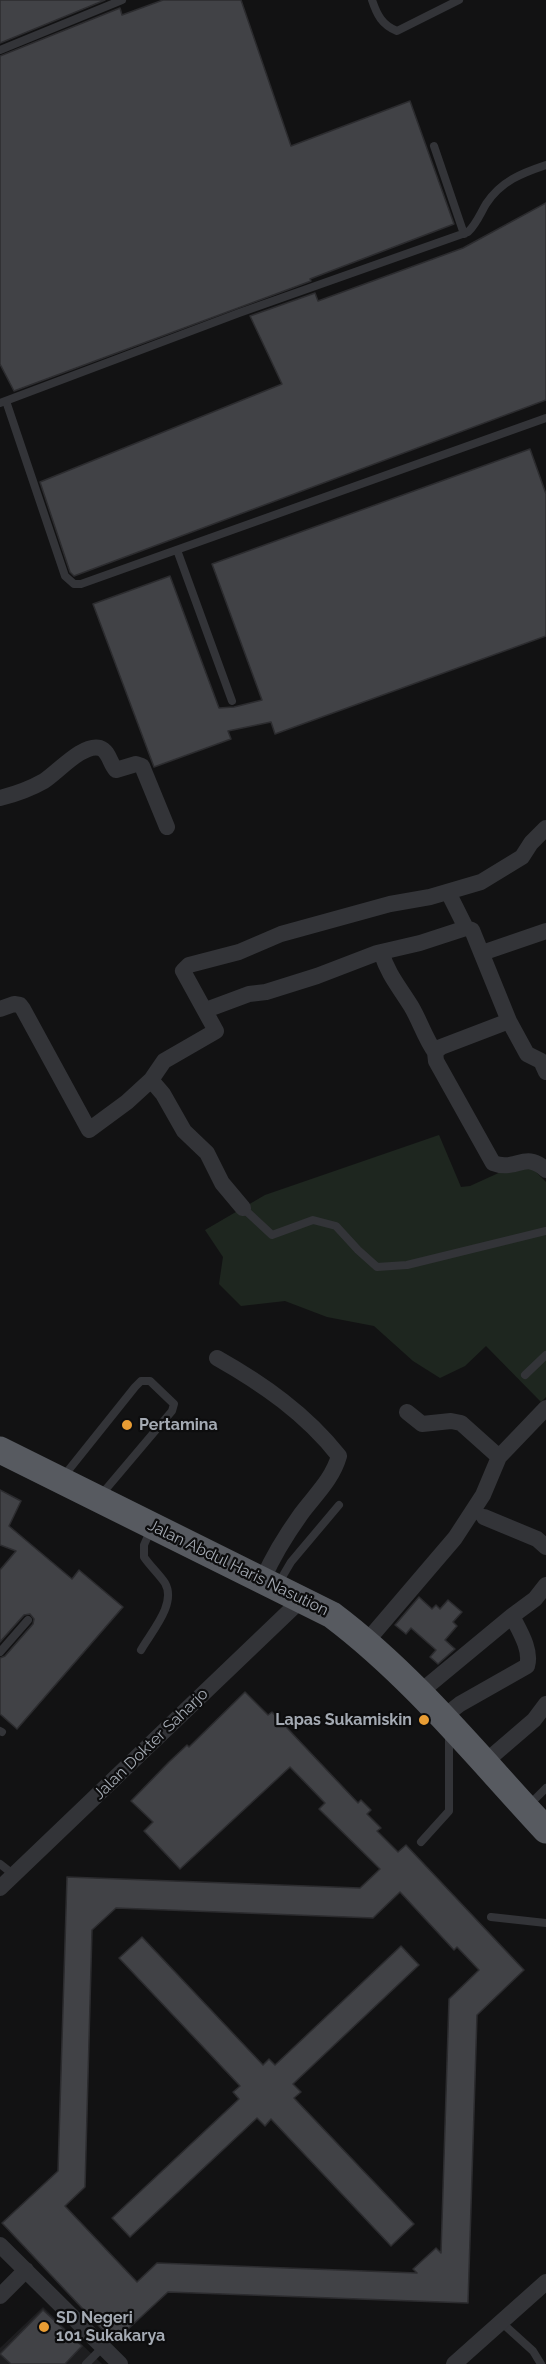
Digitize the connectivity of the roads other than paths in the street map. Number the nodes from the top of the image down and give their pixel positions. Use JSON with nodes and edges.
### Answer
{"nodes":[{"id":1,"x":122,"y":0,"type":"edge"},
{"id":2,"x":372,"y":0,"type":"edge"},
{"id":3,"x":459,"y":0,"type":"edge"},
{"id":4,"x":0,"y":50,"type":"edge"},
{"id":5,"x":434,"y":146,"type":"dead end"},
{"id":6,"x":546,"y":165,"type":"edge"},
{"id":7,"x":464,"y":234,"type":"junction"},
{"id":8,"x":3,"y":402,"type":"edge"},
{"id":9,"x":546,"y":418,"type":"edge"},
{"id":10,"x":177,"y":550,"type":"junction"},
{"id":11,"x":232,"y":700,"type":"dead end"},
{"id":12,"x":0,"y":798,"type":"edge"},
{"id":13,"x":167,"y":826,"type":"dead end"},
{"id":14,"x":546,"y":828,"type":"edge"},
{"id":15,"x":448,"y":892,"type":"junction"},
{"id":16,"x":466,"y":928,"type":"junction"},
{"id":17,"x":546,"y":931,"type":"edge"},
{"id":18,"x":381,"y":952,"type":"junction"},
{"id":19,"x":482,"y":953,"type":"junction"},
{"id":20,"x":0,"y":1009,"type":"edge"},
{"id":21,"x":206,"y":1010,"type":"junction"},
{"id":22,"x":509,"y":1021,"type":"junction"},
{"id":23,"x":435,"y":1052,"type":"junction"},
{"id":24,"x":546,"y":1072,"type":"edge"},
{"id":25,"x":151,"y":1080,"type":"junction"},
{"id":26,"x":546,"y":1170,"type":"edge"},
{"id":27,"x":243,"y":1208,"type":"joint"},
{"id":28,"x":546,"y":1231,"type":"edge"},
{"id":29,"x":546,"y":1354,"type":"edge"},
{"id":30,"x":217,"y":1358,"type":"dead end"},
{"id":31,"x":525,"y":1375,"type":"dead end"},
{"id":32,"x":546,"y":1408,"type":"edge"},
{"id":33,"x":407,"y":1412,"type":"dead end"},
{"id":34,"x":0,"y":1450,"type":"edge"},
{"id":35,"x":499,"y":1457,"type":"junction"},
{"id":36,"x":61,"y":1479,"type":"junction"},
{"id":37,"x":98,"y":1498,"type":"junction"},
{"id":38,"x":339,"y":1505,"type":"dead end"},
{"id":39,"x":484,"y":1517,"type":"dead end"},
{"id":40,"x":152,"y":1526,"type":"junction"},
{"id":41,"x":546,"y":1547,"type":"edge"},
{"id":42,"x":270,"y":1583,"type":"junction"},
{"id":43,"x":546,"y":1585,"type":"edge"},
{"id":44,"x":302,"y":1599,"type":"junction"},
{"id":45,"x":512,"y":1616,"type":"junction"},
{"id":46,"x":28,"y":1620,"type":"dead end"},
{"id":47,"x":367,"y":1641,"type":"junction"},
{"id":48,"x":141,"y":1650,"type":"dead end"},
{"id":49,"x":0,"y":1652,"type":"edge"},
{"id":50,"x":420,"y":1693,"type":"junction"},
{"id":51,"x":546,"y":1704,"type":"edge"},
{"id":52,"x":446,"y":1721,"type":"junction"},
{"id":53,"x":484,"y":1763,"type":"junction"},
{"id":54,"x":546,"y":1788,"type":"edge"},
{"id":55,"x":526,"y":1809,"type":"junction"},
{"id":56,"x":546,"y":1830,"type":"edge"},
{"id":57,"x":421,"y":1842,"type":"dead end"},
{"id":58,"x":0,"y":1864,"type":"edge"},
{"id":59,"x":14,"y":1875,"type":"junction"},
{"id":60,"x":0,"y":1888,"type":"edge"},
{"id":61,"x":491,"y":1917,"type":"dead end"},
{"id":62,"x":546,"y":1923,"type":"edge"},
{"id":63,"x":0,"y":2245,"type":"edge"},
{"id":64,"x":26,"y":2270,"type":"junction"},
{"id":65,"x":546,"y":2283,"type":"edge"},
{"id":66,"x":0,"y":2296,"type":"edge"},
{"id":67,"x":501,"y":2322,"type":"junction"},
{"id":68,"x":103,"y":2347,"type":"junction"},
{"id":69,"x":87,"y":2364,"type":"edge"},
{"id":70,"x":120,"y":2364,"type":"edge"},
{"id":71,"x":454,"y":2364,"type":"edge"},
{"id":72,"x":541,"y":2364,"type":"edge"}],
"edges":[{"from":1,"to":4,"type":"lane"},
{"from":2,"to":3,"type":"lane"},
{"from":5,"to":7,"type":"lane"},
{"from":6,"to":7,"type":"lane"},
{"from":7,"to":8,"type":"lane"},
{"from":8,"to":10,"type":"lane"},
{"from":9,"to":10,"type":"lane"},
{"from":10,"to":11,"type":"lane"},
{"from":12,"to":13,"type":"street"},
{"from":14,"to":15,"type":"street"},
{"from":15,"to":16,"type":"street"},
{"from":15,"to":21,"type":"street"},
{"from":16,"to":18,"type":"street"},
{"from":16,"to":19,"type":"street"},
{"from":17,"to":19,"type":"street"},
{"from":18,"to":21,"type":"street"},
{"from":18,"to":23,"type":"street"},
{"from":19,"to":22,"type":"street"},
{"from":20,"to":25,"type":"street"},
{"from":21,"to":25,"type":"street"},
{"from":22,"to":23,"type":"street"},
{"from":22,"to":24,"type":"street"},
{"from":23,"to":26,"type":"street"},
{"from":25,"to":27,"type":"street"},
{"from":27,"to":28,"type":"lane"},
{"from":29,"to":31,"type":"lane"},
{"from":30,"to":42,"type":"street"},
{"from":32,"to":35,"type":"street"},
{"from":33,"to":35,"type":"street"},
{"from":34,"to":36,"type":"highway","name":"Jalan Abdul Haris Nasution"},
{"from":35,"to":47,"type":"street"},
{"from":36,"to":37,"type":"highway","name":"Jalan Abdul Haris Nasution"},
{"from":36,"to":37,"type":"lane"},
{"from":37,"to":40,"type":"highway","name":"Jalan Abdul Haris Nasution"},
{"from":38,"to":42,"type":"lane"},
{"from":39,"to":41,"type":"street"},
{"from":40,"to":42,"type":"highway","name":"Jalan Abdul Haris Nasution"},
{"from":40,"to":48,"type":"lane"},
{"from":42,"to":44,"type":"highway","name":"Jalan Abdul Haris Nasution"},
{"from":43,"to":45,"type":"street"},
{"from":44,"to":47,"type":"highway","name":"Jalan Abdul Haris Nasution"},
{"from":44,"to":59,"type":"street","name":"Jalan Dokter Saharjo"},
{"from":45,"to":50,"type":"street"},
{"from":45,"to":52,"type":"street"},
{"from":46,"to":49,"type":"lane"},
{"from":47,"to":50,"type":"highway","name":"Jalan Abdul Haris Nasution"},
{"from":50,"to":52,"type":"highway","name":"Jalan Abdul Haris Nasution"},
{"from":51,"to":53,"type":"street"},
{"from":52,"to":53,"type":"highway","name":"Jalan Abdul Haris Nasution"},
{"from":52,"to":57,"type":"lane"},
{"from":53,"to":55,"type":"highway","name":"Jalan Abdul Haris Nasution"},
{"from":54,"to":55,"type":"lane"},
{"from":55,"to":56,"type":"highway","name":"Jalan Abdul Haris Nasution"},
{"from":58,"to":59,"type":"lane"},
{"from":59,"to":60,"type":"street","name":"Jalan Dokter Saharjo"},
{"from":61,"to":62,"type":"lane"},
{"from":63,"to":64,"type":"street"},
{"from":64,"to":66,"type":"street"},
{"from":64,"to":68,"type":"street"},
{"from":65,"to":67,"type":"street"},
{"from":67,"to":71,"type":"street"},
{"from":67,"to":72,"type":"lane"},
{"from":68,"to":69,"type":"lane"},
{"from":68,"to":70,"type":"street"}]}
